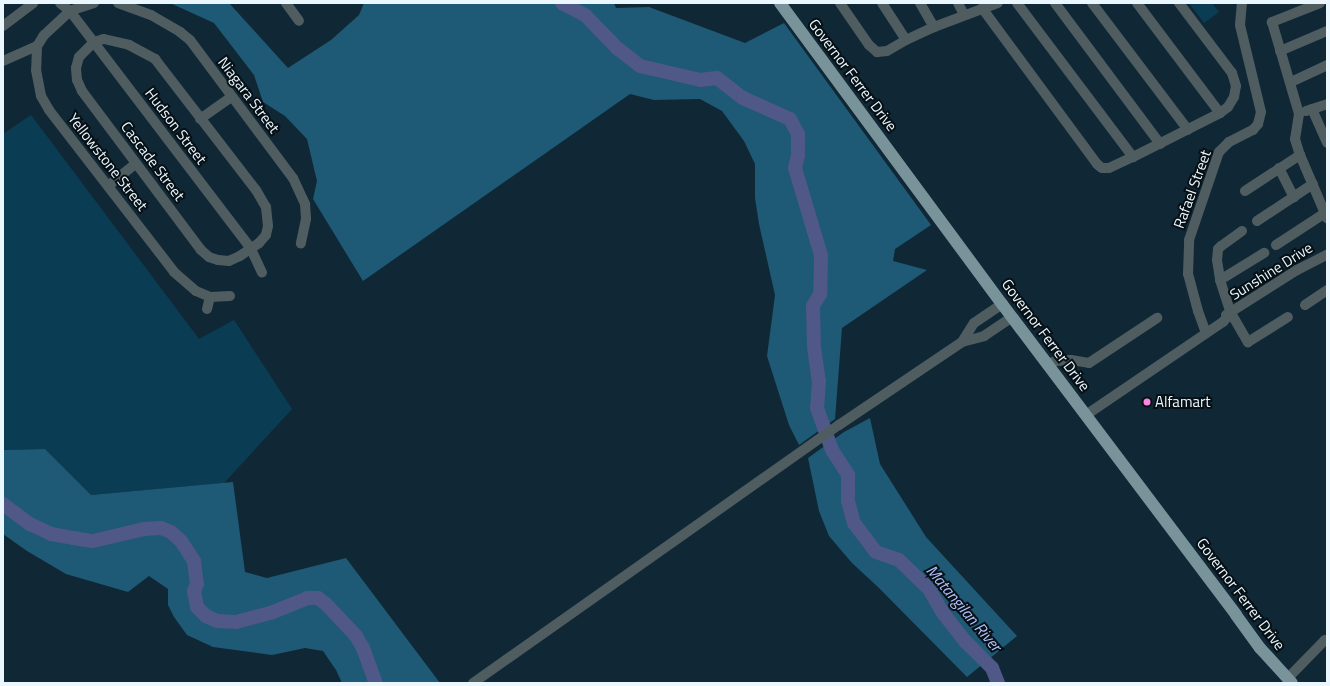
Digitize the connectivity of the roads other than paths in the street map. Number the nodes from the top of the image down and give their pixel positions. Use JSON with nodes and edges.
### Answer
{"nodes":[{"id":1,"x":33,"y":3,"type":"edge"},
{"id":2,"x":60,"y":3,"type":"edge"},
{"id":3,"x":94,"y":3,"type":"edge"},
{"id":4,"x":118,"y":3,"type":"edge"},
{"id":5,"x":286,"y":3,"type":"edge"},
{"id":6,"x":780,"y":3,"type":"edge"},
{"id":7,"x":840,"y":3,"type":"edge"},
{"id":8,"x":882,"y":3,"type":"edge"},
{"id":9,"x":920,"y":3,"type":"edge"},
{"id":10,"x":958,"y":3,"type":"edge"},
{"id":11,"x":995,"y":3,"type":"edge"},
{"id":12,"x":1016,"y":3,"type":"edge"},
{"id":13,"x":1055,"y":3,"type":"edge"},
{"id":14,"x":1092,"y":3,"type":"edge"},
{"id":15,"x":1137,"y":3,"type":"edge"},
{"id":16,"x":1179,"y":3,"type":"edge"},
{"id":17,"x":1242,"y":3,"type":"edge"},
{"id":18,"x":1320,"y":3,"type":"edge"},
{"id":19,"x":982,"y":8,"type":"junction"},
{"id":20,"x":70,"y":11,"type":"junction"},
{"id":21,"x":964,"y":15,"type":"junction"},
{"id":22,"x":299,"y":20,"type":"dead end"},
{"id":23,"x":3,"y":26,"type":"edge"},
{"id":24,"x":934,"y":27,"type":"junction"},
{"id":25,"x":1327,"y":31,"type":"edge"},
{"id":26,"x":906,"y":40,"type":"junction"},
{"id":27,"x":94,"y":42,"type":"junction"},
{"id":28,"x":37,"y":46,"type":"junction"},
{"id":29,"x":1280,"y":51,"type":"junction"},
{"id":30,"x":3,"y":61,"type":"edge"},
{"id":31,"x":1327,"y":65,"type":"edge"},
{"id":32,"x":1291,"y":82,"type":"junction"},
{"id":33,"x":231,"y":97,"type":"junction"},
{"id":34,"x":1327,"y":104,"type":"edge"},
{"id":35,"x":1312,"y":109,"type":"junction"},
{"id":36,"x":1220,"y":113,"type":"junction"},
{"id":37,"x":1299,"y":114,"type":"junction"},
{"id":38,"x":200,"y":119,"type":"junction"},
{"id":39,"x":1188,"y":130,"type":"junction"},
{"id":40,"x":1327,"y":143,"type":"edge"},
{"id":41,"x":1160,"y":144,"type":"junction"},
{"id":42,"x":1300,"y":155,"type":"junction"},
{"id":43,"x":1133,"y":157,"type":"junction"},
{"id":44,"x":136,"y":163,"type":"junction"},
{"id":45,"x":1279,"y":168,"type":"junction"},
{"id":46,"x":1313,"y":184,"type":"junction"},
{"id":47,"x":108,"y":186,"type":"junction"},
{"id":48,"x":1245,"y":191,"type":"dead end"},
{"id":49,"x":1294,"y":196,"type":"junction"},
{"id":50,"x":1326,"y":215,"type":"edge"},
{"id":51,"x":1257,"y":220,"type":"dead end"},
{"id":52,"x":1242,"y":231,"type":"dead end"},
{"id":53,"x":301,"y":243,"type":"dead end"},
{"id":54,"x":1276,"y":245,"type":"dead end"},
{"id":55,"x":251,"y":249,"type":"junction"},
{"id":56,"x":1264,"y":253,"type":"dead end"},
{"id":57,"x":1327,"y":254,"type":"edge"},
{"id":58,"x":262,"y":273,"type":"dead end"},
{"id":59,"x":1220,"y":280,"type":"junction"},
{"id":60,"x":1327,"y":290,"type":"edge"},
{"id":61,"x":230,"y":296,"type":"dead end"},
{"id":62,"x":210,"y":297,"type":"junction"},
{"id":63,"x":1002,"y":304,"type":"junction"},
{"id":64,"x":1305,"y":305,"type":"dead end"},
{"id":65,"x":207,"y":309,"type":"dead end"},
{"id":66,"x":1231,"y":313,"type":"junction"},
{"id":67,"x":1012,"y":317,"type":"junction"},
{"id":68,"x":1288,"y":317,"type":"dead end"},
{"id":69,"x":1157,"y":318,"type":"dead end"},
{"id":70,"x":1206,"y":333,"type":"junction"},
{"id":71,"x":962,"y":342,"type":"junction"},
{"id":72,"x":1048,"y":364,"type":"junction"},
{"id":73,"x":1086,"y":414,"type":"junction"},
{"id":74,"x":1327,"y":641,"type":"edge"},
{"id":75,"x":1289,"y":681,"type":"edge"},
{"id":76,"x":473,"y":683,"type":"edge"}],
"edges":[{"from":1,"to":23,"type":"street"},
{"from":2,"to":20,"type":"street","name":"Hudson Street"},
{"from":3,"to":20,"type":"street"},
{"from":4,"to":33,"type":"street","name":"Niagara Street"},
{"from":5,"to":22,"type":"street"},
{"from":6,"to":63,"type":"main road","name":"Governor Ferrer Drive"},
{"from":7,"to":26,"type":"street"},
{"from":8,"to":26,"type":"street"},
{"from":9,"to":24,"type":"street"},
{"from":10,"to":21,"type":"street"},
{"from":11,"to":19,"type":"street"},
{"from":12,"to":43,"type":"street"},
{"from":13,"to":41,"type":"street"},
{"from":14,"to":39,"type":"street"},
{"from":15,"to":36,"type":"street"},
{"from":16,"to":36,"type":"street"},
{"from":17,"to":70,"type":"street","name":"Rafael Street"},
{"from":18,"to":29,"type":"street"},
{"from":19,"to":21,"type":"street"},
{"from":19,"to":43,"type":"street"},
{"from":20,"to":27,"type":"street","name":"Hudson Street"},
{"from":20,"to":28,"type":"street"},
{"from":21,"to":24,"type":"street"},
{"from":24,"to":26,"type":"street"},
{"from":25,"to":29,"type":"street"},
{"from":27,"to":38,"type":"street","name":"Cascade Street"},
{"from":27,"to":44,"type":"street","name":"Cascade Street"},
{"from":27,"to":55,"type":"street","name":"Hudson Street"},
{"from":28,"to":30,"type":"street"},
{"from":28,"to":47,"type":"street","name":"Yellowstone Street"},
{"from":29,"to":32,"type":"street"},
{"from":31,"to":32,"type":"street"},
{"from":32,"to":37,"type":"street"},
{"from":33,"to":38,"type":"street"},
{"from":33,"to":53,"type":"street","name":"Niagara Street"},
{"from":34,"to":35,"type":"street"},
{"from":35,"to":37,"type":"street"},
{"from":35,"to":40,"type":"street"},
{"from":36,"to":39,"type":"street"},
{"from":37,"to":42,"type":"street"},
{"from":38,"to":55,"type":"street","name":"Cascade Street"},
{"from":39,"to":41,"type":"street"},
{"from":41,"to":43,"type":"street"},
{"from":42,"to":45,"type":"street"},
{"from":42,"to":46,"type":"street"},
{"from":44,"to":47,"type":"street"},
{"from":44,"to":55,"type":"street","name":"Cascade Street"},
{"from":45,"to":48,"type":"street"},
{"from":45,"to":49,"type":"street"},
{"from":46,"to":49,"type":"street"},
{"from":46,"to":50,"type":"street"},
{"from":47,"to":62,"type":"street","name":"Yellowstone Street"},
{"from":49,"to":51,"type":"street"},
{"from":50,"to":54,"type":"street"},
{"from":52,"to":59,"type":"street"},
{"from":55,"to":58,"type":"street","name":"Hudson Street"},
{"from":56,"to":59,"type":"street"},
{"from":57,"to":66,"type":"street","name":"Sunshine Drive"},
{"from":59,"to":66,"type":"street"},
{"from":60,"to":64,"type":"street"},
{"from":61,"to":62,"type":"street"},
{"from":62,"to":65,"type":"street"},
{"from":63,"to":67,"type":"main road","name":"Governor Ferrer Drive"},
{"from":63,"to":71,"type":"street"},
{"from":66,"to":68,"type":"street"},
{"from":66,"to":70,"type":"street","name":"Sunshine Drive"},
{"from":67,"to":71,"type":"street"},
{"from":67,"to":72,"type":"main road","name":"Governor Ferrer Drive"},
{"from":69,"to":72,"type":"street"},
{"from":70,"to":73,"type":"street","name":"Sunshine Drive"},
{"from":71,"to":76,"type":"street"},
{"from":72,"to":73,"type":"main road","name":"Governor Ferrer Drive"},
{"from":73,"to":75,"type":"main road","name":"Governor Ferrer Drive"},
{"from":74,"to":75,"type":"street"}]}
